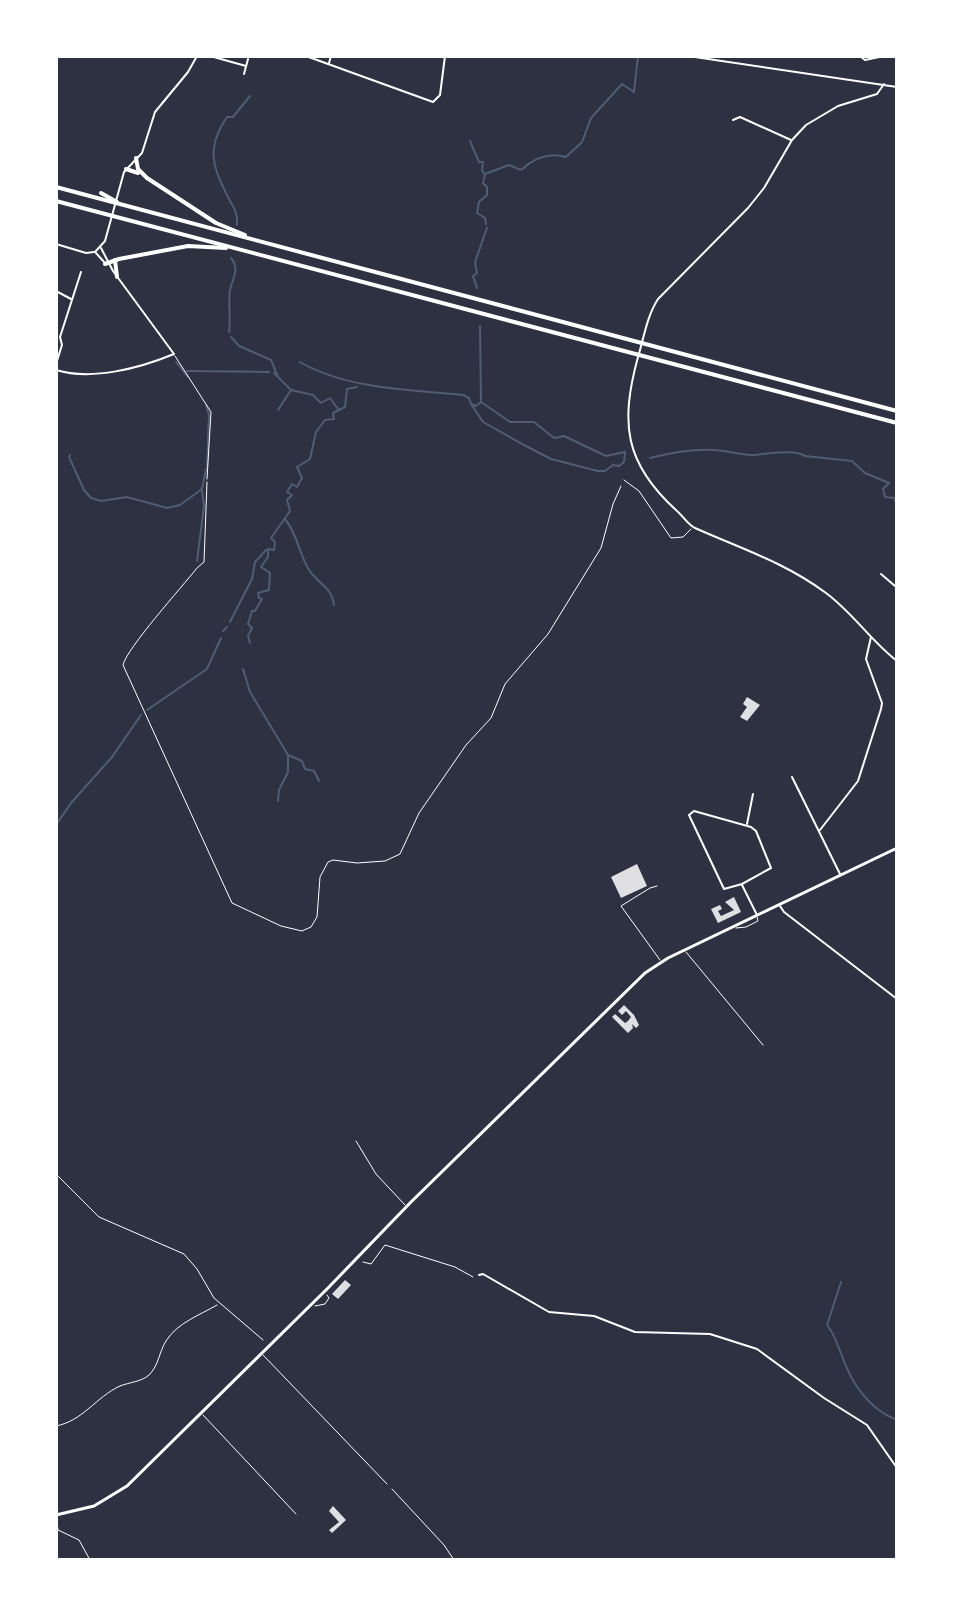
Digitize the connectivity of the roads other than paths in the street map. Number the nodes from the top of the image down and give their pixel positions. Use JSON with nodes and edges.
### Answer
{"nodes":[{"id":1,"x":197,"y":56,"type":"edge"},
{"id":2,"x":210,"y":56,"type":"edge"},
{"id":3,"x":306,"y":56,"type":"edge"},
{"id":4,"x":331,"y":56,"type":"edge"},
{"id":5,"x":445,"y":56,"type":"edge"},
{"id":6,"x":688,"y":56,"type":"edge"},
{"id":7,"x":860,"y":56,"type":"edge"},
{"id":8,"x":884,"y":56,"type":"edge"},
{"id":9,"x":248,"y":59,"type":"dead end"},
{"id":10,"x":328,"y":64,"type":"junction"},
{"id":11,"x":246,"y":66,"type":"junction"},
{"id":12,"x":244,"y":74,"type":"dead end"},
{"id":13,"x":884,"y":84,"type":"junction"},
{"id":14,"x":897,"y":87,"type":"edge"},
{"id":15,"x":733,"y":120,"type":"dead end"},
{"id":16,"x":792,"y":140,"type":"junction"},
{"id":17,"x":136,"y":158,"type":"junction"},
{"id":18,"x":126,"y":169,"type":"junction"},
{"id":19,"x":147,"y":178,"type":"junction"},
{"id":20,"x":56,"y":187,"type":"edge"},
{"id":21,"x":101,"y":193,"type":"dead end"},
{"id":22,"x":56,"y":201,"type":"edge"},
{"id":23,"x":123,"y":205,"type":"junction"},
{"id":24,"x":250,"y":239,"type":"junction"},
{"id":25,"x":56,"y":244,"type":"edge"},
{"id":26,"x":233,"y":247,"type":"junction"},
{"id":27,"x":101,"y":248,"type":"junction"},
{"id":28,"x":95,"y":252,"type":"junction"},
{"id":29,"x":116,"y":260,"type":"junction"},
{"id":30,"x":108,"y":265,"type":"junction"},
{"id":31,"x":81,"y":272,"type":"dead end"},
{"id":32,"x":117,"y":277,"type":"junction"},
{"id":33,"x":56,"y":291,"type":"edge"},
{"id":34,"x":72,"y":299,"type":"junction"},
{"id":35,"x":174,"y":354,"type":"junction"},
{"id":36,"x":56,"y":364,"type":"edge"},
{"id":37,"x":56,"y":370,"type":"edge"},
{"id":38,"x":897,"y":411,"type":"edge"},
{"id":39,"x":897,"y":423,"type":"edge"},
{"id":40,"x":207,"y":479,"type":"road end"},
{"id":41,"x":624,"y":480,"type":"road end"},
{"id":42,"x":693,"y":527,"type":"junction"},
{"id":43,"x":881,"y":574,"type":"dead end"},
{"id":44,"x":896,"y":586,"type":"edge"},
{"id":45,"x":871,"y":637,"type":"junction"},
{"id":46,"x":897,"y":661,"type":"edge"},
{"id":47,"x":792,"y":777,"type":"dead end"},
{"id":48,"x":753,"y":794,"type":"dead end"},
{"id":49,"x":747,"y":825,"type":"junction"},
{"id":50,"x":820,"y":830,"type":"junction"},
{"id":51,"x":897,"y":848,"type":"edge"},
{"id":52,"x":840,"y":875,"type":"junction"},
{"id":53,"x":742,"y":884,"type":"junction"},
{"id":54,"x":657,"y":886,"type":"dead end"},
{"id":55,"x":780,"y":905,"type":"junction"},
{"id":56,"x":757,"y":916,"type":"junction"},
{"id":57,"x":686,"y":951,"type":"junction"},
{"id":58,"x":661,"y":962,"type":"junction"},
{"id":59,"x":897,"y":999,"type":"edge"},
{"id":60,"x":763,"y":1045,"type":"dead end"},
{"id":61,"x":356,"y":1141,"type":"dead end"},
{"id":62,"x":406,"y":1206,"type":"junction"},
{"id":63,"x":479,"y":1275,"type":"road end"},
{"id":64,"x":323,"y":1290,"type":"junction"},
{"id":65,"x":315,"y":1306,"type":"dead end"},
{"id":66,"x":263,"y":1340,"type":"road end"},
{"id":67,"x":269,"y":1346,"type":"junction"},
{"id":68,"x":261,"y":1353,"type":"junction"},
{"id":69,"x":201,"y":1413,"type":"junction"},
{"id":70,"x":897,"y":1468,"type":"edge"},
{"id":71,"x":387,"y":1484,"type":"road end"},
{"id":72,"x":296,"y":1514,"type":"dead end"},
{"id":73,"x":56,"y":1515,"type":"edge"}],
"edges":[{"from":1,"to":17,"type":"street"},
{"from":2,"to":11,"type":"street"},
{"from":3,"to":10,"type":"street"},
{"from":4,"to":10,"type":"street"},
{"from":5,"to":10,"type":"street"},
{"from":6,"to":13,"type":"street"},
{"from":7,"to":8,"type":"street"},
{"from":9,"to":11,"type":"street"},
{"from":11,"to":12,"type":"street"},
{"from":13,"to":14,"type":"street"},
{"from":13,"to":16,"type":"street"},
{"from":15,"to":16,"type":"street"},
{"from":16,"to":42,"type":"street"},
{"from":17,"to":18,"type":"street"},
{"from":17,"to":19,"type":"highway"},
{"from":18,"to":19,"type":"highway"},
{"from":18,"to":27,"type":"street"},
{"from":19,"to":24,"type":"highway"},
{"from":20,"to":23,"type":"highway"},
{"from":21,"to":23,"type":"highway"},
{"from":22,"to":26,"type":"highway"},
{"from":23,"to":24,"type":"highway"},
{"from":24,"to":38,"type":"highway"},
{"from":25,"to":28,"type":"street"},
{"from":26,"to":29,"type":"highway"},
{"from":26,"to":39,"type":"highway"},
{"from":27,"to":28,"type":"street"},
{"from":27,"to":30,"type":"street"},
{"from":28,"to":30,"type":"street"},
{"from":29,"to":30,"type":"highway"},
{"from":29,"to":32,"type":"highway"},
{"from":30,"to":32,"type":"street"},
{"from":31,"to":34,"type":"street"},
{"from":32,"to":35,"type":"street"},
{"from":33,"to":34,"type":"street"},
{"from":34,"to":36,"type":"street"},
{"from":35,"to":37,"type":"street"},
{"from":35,"to":40,"type":"lane"},
{"from":41,"to":42,"type":"lane"},
{"from":42,"to":45,"type":"street"},
{"from":43,"to":44,"type":"street"},
{"from":45,"to":46,"type":"street"},
{"from":45,"to":50,"type":"street"},
{"from":47,"to":50,"type":"street"},
{"from":48,"to":49,"type":"street"},
{"from":49,"to":53,"type":"street"},
{"from":49,"to":53,"type":"street"},
{"from":50,"to":52,"type":"street"},
{"from":51,"to":52,"type":"main road"},
{"from":52,"to":55,"type":"main road"},
{"from":53,"to":56,"type":"street"},
{"from":54,"to":58,"type":"lane"},
{"from":55,"to":56,"type":"main road"},
{"from":55,"to":59,"type":"street"},
{"from":56,"to":57,"type":"main road"},
{"from":57,"to":58,"type":"main road"},
{"from":57,"to":60,"type":"lane"},
{"from":58,"to":62,"type":"main road"},
{"from":61,"to":62,"type":"lane"},
{"from":62,"to":64,"type":"main road"},
{"from":63,"to":70,"type":"street"},
{"from":64,"to":65,"type":"lane"},
{"from":64,"to":67,"type":"main road"},
{"from":66,"to":67,"type":"lane"},
{"from":67,"to":68,"type":"main road"},
{"from":68,"to":69,"type":"main road"},
{"from":68,"to":71,"type":"lane"},
{"from":69,"to":72,"type":"lane"},
{"from":69,"to":73,"type":"main road"}]}
